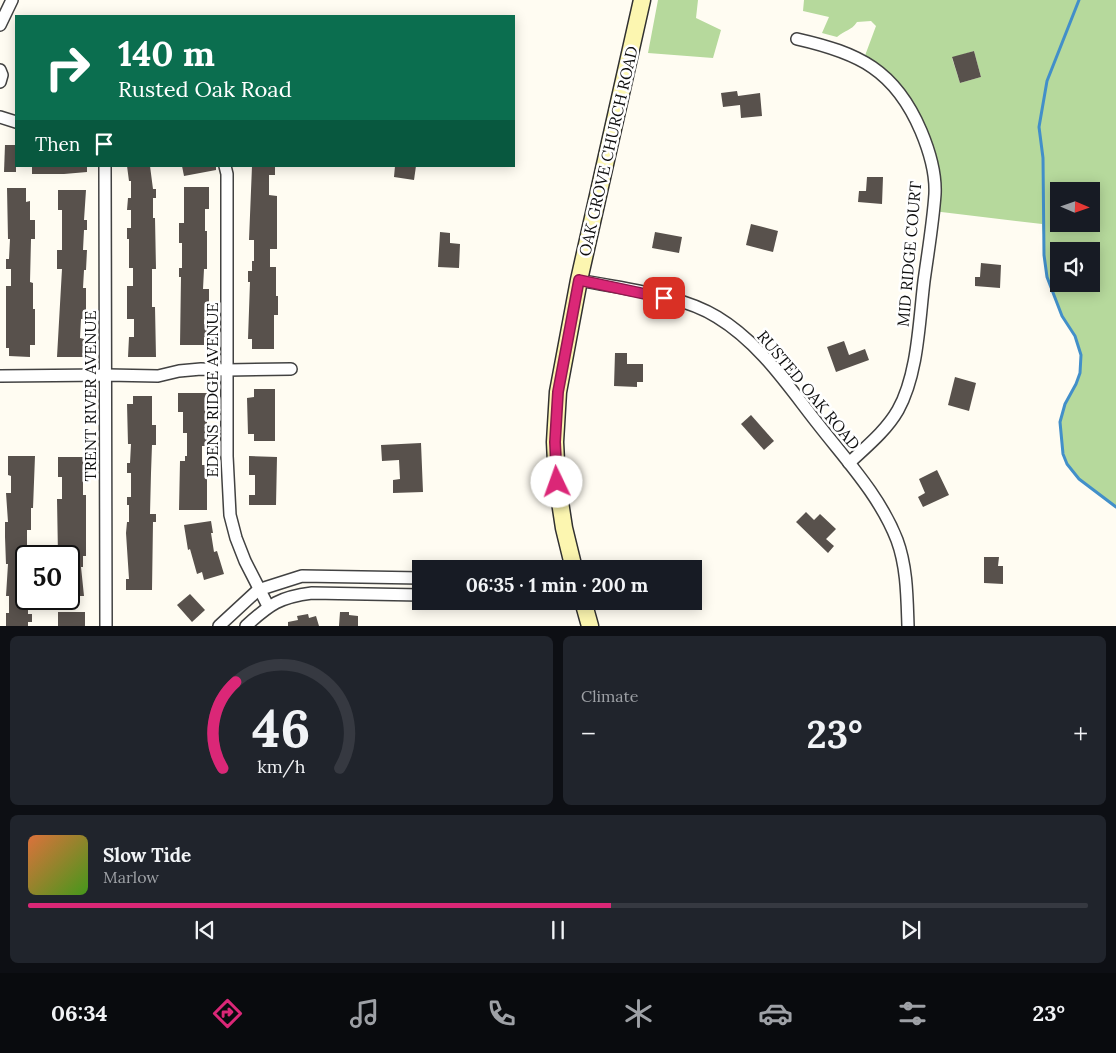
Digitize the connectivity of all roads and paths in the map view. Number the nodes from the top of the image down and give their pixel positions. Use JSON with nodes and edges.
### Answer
{"nodes":[{"id":1,"x":12,"y":0,"type":"edge"},
{"id":2,"x":642,"y":0,"type":"edge"},
{"id":3,"x":0,"y":25,"type":"edge"},
{"id":4,"x":797,"y":39,"type":"dead end"},
{"id":5,"x":0,"y":70,"type":"edge"},
{"id":6,"x":0,"y":82,"type":"edge"},
{"id":7,"x":0,"y":117,"type":"edge"},
{"id":8,"x":15,"y":122,"type":"edge"},
{"id":9,"x":106,"y":167,"type":"edge"},
{"id":10,"x":226,"y":167,"type":"edge"},
{"id":11,"x":579,"y":280,"type":"junction"},
{"id":12,"x":291,"y":369,"type":"dead end"},
{"id":13,"x":227,"y":370,"type":"junction"},
{"id":14,"x":107,"y":375,"type":"junction"},
{"id":15,"x":0,"y":376,"type":"edge"},
{"id":16,"x":849,"y":463,"type":"junction"},
{"id":17,"x":572,"y":560,"type":"edge"},
{"id":18,"x":412,"y":578,"type":"edge"},
{"id":19,"x":258,"y":590,"type":"junction"},
{"id":20,"x":412,"y":595,"type":"edge"},
{"id":21,"x":268,"y":606,"type":"junction"},
{"id":22,"x":586,"y":610,"type":"edge"},
{"id":23,"x":106,"y":626,"type":"edge"},
{"id":24,"x":219,"y":626,"type":"edge"},
{"id":25,"x":246,"y":626,"type":"edge"},
{"id":26,"x":590,"y":626,"type":"edge"},
{"id":27,"x":908,"y":626,"type":"edge"}],
"edges":[{"from":1,"to":3,"type":"street"},
{"from":2,"to":11,"type":"main road","name":"OAK GROVE CHURCH ROAD"},
{"from":4,"to":16,"type":"street","name":"MID RIDGE COURT"},
{"from":5,"to":6,"type":"street"},
{"from":7,"to":8,"type":"street"},
{"from":9,"to":14,"type":"street","name":"TRENT RIVER AVENUE"},
{"from":10,"to":13,"type":"street","name":"EDENS RIDGE AVENUE"},
{"from":11,"to":16,"type":"street","name":"RUSTED OAK ROAD"},
{"from":11,"to":17,"type":"main road","name":"OAK GROVE CHURCH ROAD"},
{"from":12,"to":13,"type":"street"},
{"from":13,"to":14,"type":"street"},
{"from":13,"to":19,"type":"street","name":"EDENS RIDGE AVENUE"},
{"from":14,"to":15,"type":"street"},
{"from":14,"to":23,"type":"street","name":"TRENT RIVER AVENUE"},
{"from":16,"to":27,"type":"street","name":"RUSTED OAK ROAD"},
{"from":18,"to":19,"type":"street"},
{"from":19,"to":21,"type":"street","name":"EDENS RIDGE AVENUE"},
{"from":19,"to":24,"type":"street"},
{"from":20,"to":21,"type":"street"},
{"from":21,"to":25,"type":"street"},
{"from":22,"to":26,"type":"main road"}]}
